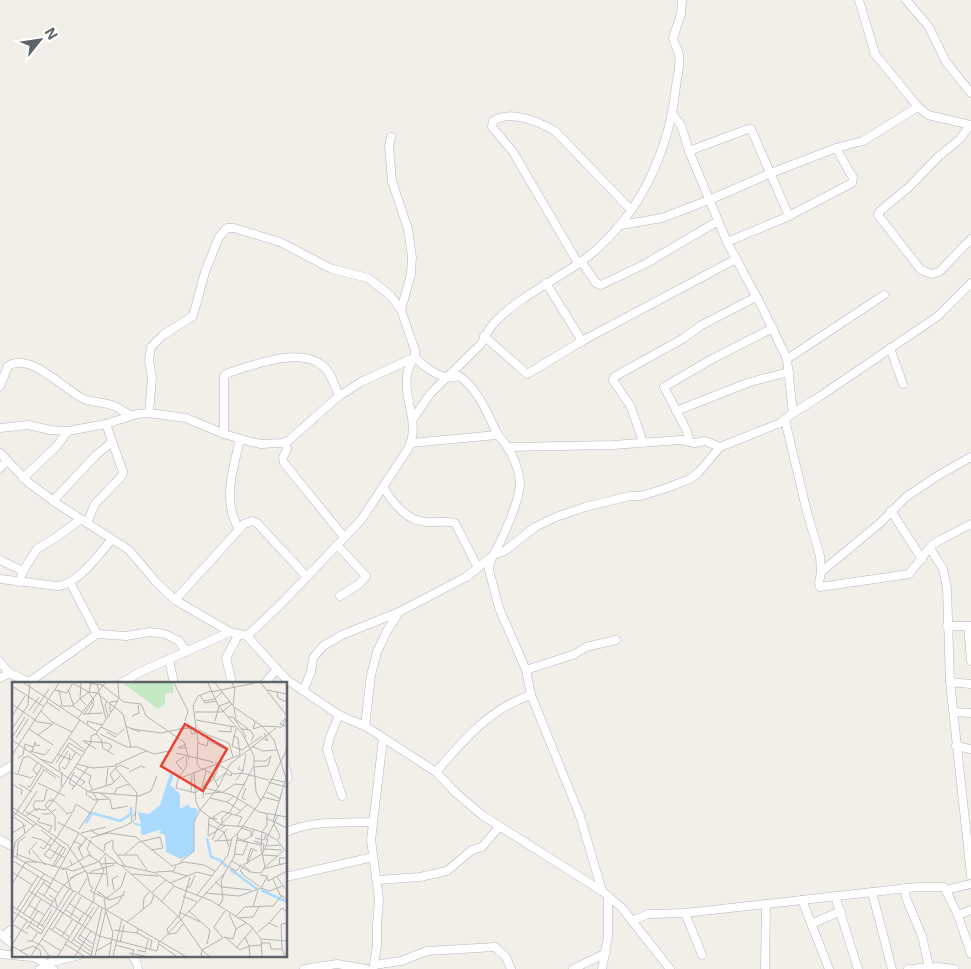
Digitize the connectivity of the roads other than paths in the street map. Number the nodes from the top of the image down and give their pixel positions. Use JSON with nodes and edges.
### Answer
{"nodes":[{"id":1,"x":682,"y":0,"type":"edge"},
{"id":2,"x":859,"y":0,"type":"edge"},
{"id":3,"x":906,"y":0,"type":"edge"},
{"id":4,"x":971,"y":93,"type":"edge"},
{"id":5,"x":918,"y":107,"type":"junction"},
{"id":6,"x":673,"y":114,"type":"junction"},
{"id":7,"x":971,"y":125,"type":"edge"},
{"id":8,"x":391,"y":137,"type":"dead end"},
{"id":9,"x":836,"y":148,"type":"junction"},
{"id":10,"x":689,"y":151,"type":"junction"},
{"id":11,"x":771,"y":173,"type":"junction"},
{"id":12,"x":709,"y":200,"type":"junction"},
{"id":13,"x":632,"y":210,"type":"junction"},
{"id":14,"x":789,"y":216,"type":"junction"},
{"id":15,"x":718,"y":221,"type":"junction"},
{"id":16,"x":621,"y":224,"type":"junction"},
{"id":17,"x":971,"y":239,"type":"edge"},
{"id":18,"x":727,"y":242,"type":"junction"},
{"id":19,"x":736,"y":259,"type":"junction"},
{"id":20,"x":579,"y":262,"type":"junction"},
{"id":21,"x":546,"y":283,"type":"junction"},
{"id":22,"x":971,"y":283,"type":"edge"},
{"id":23,"x":884,"y":296,"type":"dead end"},
{"id":24,"x":756,"y":297,"type":"junction"},
{"id":25,"x":401,"y":310,"type":"junction"},
{"id":26,"x":773,"y":328,"type":"junction"},
{"id":27,"x":484,"y":336,"type":"junction"},
{"id":28,"x":582,"y":341,"type":"junction"},
{"id":29,"x":890,"y":348,"type":"junction"},
{"id":30,"x":415,"y":357,"type":"junction"},
{"id":31,"x":787,"y":359,"type":"junction"},
{"id":32,"x":789,"y":372,"type":"junction"},
{"id":33,"x":446,"y":378,"type":"junction"},
{"id":34,"x":903,"y":384,"type":"dead end"},
{"id":35,"x":0,"y":386,"type":"edge"},
{"id":36,"x":339,"y":396,"type":"junction"},
{"id":37,"x":676,"y":411,"type":"junction"},
{"id":38,"x":149,"y":413,"type":"junction"},
{"id":39,"x":793,"y":413,"type":"junction"},
{"id":40,"x":131,"y":415,"type":"junction"},
{"id":41,"x":413,"y":419,"type":"junction"},
{"id":42,"x":785,"y":420,"type":"junction"},
{"id":43,"x":106,"y":424,"type":"junction"},
{"id":44,"x":0,"y":428,"type":"edge"},
{"id":45,"x":68,"y":431,"type":"junction"},
{"id":46,"x":224,"y":434,"type":"junction"},
{"id":47,"x":497,"y":435,"type":"junction"},
{"id":48,"x":240,"y":440,"type":"junction"},
{"id":49,"x":112,"y":442,"type":"junction"},
{"id":50,"x":285,"y":442,"type":"junction"},
{"id":51,"x":643,"y":442,"type":"junction"},
{"id":52,"x":690,"y":442,"type":"junction"},
{"id":53,"x":411,"y":443,"type":"junction"},
{"id":54,"x":720,"y":447,"type":"junction"},
{"id":55,"x":508,"y":448,"type":"junction"},
{"id":56,"x":0,"y":453,"type":"edge"},
{"id":57,"x":971,"y":457,"type":"edge"},
{"id":58,"x":8,"y":460,"type":"junction"},
{"id":59,"x":0,"y":468,"type":"edge"},
{"id":60,"x":23,"y":478,"type":"junction"},
{"id":61,"x":383,"y":487,"type":"junction"},
{"id":62,"x":53,"y":501,"type":"junction"},
{"id":63,"x":891,"y":511,"type":"junction"},
{"id":64,"x":84,"y":521,"type":"junction"},
{"id":65,"x":971,"y":524,"type":"edge"},
{"id":66,"x":239,"y":529,"type":"junction"},
{"id":67,"x":344,"y":537,"type":"junction"},
{"id":68,"x":112,"y":540,"type":"junction"},
{"id":69,"x":337,"y":544,"type":"junction"},
{"id":70,"x":930,"y":548,"type":"junction"},
{"id":71,"x":494,"y":555,"type":"junction"},
{"id":72,"x":922,"y":559,"type":"junction"},
{"id":73,"x":0,"y":560,"type":"edge"},
{"id":74,"x":478,"y":568,"type":"junction"},
{"id":75,"x":23,"y":570,"type":"junction"},
{"id":76,"x":821,"y":572,"type":"junction"},
{"id":77,"x":306,"y":576,"type":"junction"},
{"id":78,"x":0,"y":579,"type":"edge"},
{"id":79,"x":19,"y":582,"type":"junction"},
{"id":80,"x":70,"y":582,"type":"junction"},
{"id":81,"x":340,"y":596,"type":"dead end"},
{"id":82,"x":175,"y":600,"type":"junction"},
{"id":83,"x":399,"y":612,"type":"junction"},
{"id":84,"x":947,"y":626,"type":"junction"},
{"id":85,"x":970,"y":626,"type":"edge"},
{"id":86,"x":230,"y":632,"type":"junction"},
{"id":87,"x":96,"y":634,"type":"junction"},
{"id":88,"x":243,"y":635,"type":"junction"},
{"id":89,"x":616,"y":640,"type":"dead end"},
{"id":90,"x":186,"y":652,"type":"junction"},
{"id":91,"x":169,"y":660,"type":"junction"},
{"id":92,"x":971,"y":661,"type":"edge"},
{"id":93,"x":0,"y":662,"type":"edge"},
{"id":94,"x":277,"y":669,"type":"junction"},
{"id":95,"x":526,"y":670,"type":"junction"},
{"id":96,"x":9,"y":673,"type":"junction"},
{"id":97,"x":0,"y":678,"type":"edge"},
{"id":98,"x":127,"y":681,"type":"edge"},
{"id":99,"x":174,"y":682,"type":"edge"},
{"id":100,"x":232,"y":682,"type":"edge"},
{"id":101,"x":266,"y":682,"type":"edge"},
{"id":102,"x":950,"y":682,"type":"junction"},
{"id":103,"x":971,"y":684,"type":"edge"},
{"id":104,"x":304,"y":690,"type":"junction"},
{"id":105,"x":531,"y":695,"type":"junction"},
{"id":106,"x":954,"y":712,"type":"junction"},
{"id":107,"x":971,"y":713,"type":"edge"},
{"id":108,"x":339,"y":716,"type":"junction"},
{"id":109,"x":366,"y":726,"type":"junction"},
{"id":110,"x":383,"y":739,"type":"junction"},
{"id":111,"x":956,"y":746,"type":"junction"},
{"id":112,"x":971,"y":749,"type":"edge"},
{"id":113,"x":12,"y":765,"type":"edge"},
{"id":114,"x":436,"y":772,"type":"junction"},
{"id":115,"x":0,"y":773,"type":"edge"},
{"id":116,"x":961,"y":783,"type":"junction"},
{"id":117,"x":971,"y":788,"type":"edge"},
{"id":118,"x":342,"y":796,"type":"dead end"},
{"id":119,"x":373,"y":822,"type":"junction"},
{"id":120,"x":499,"y":827,"type":"junction"},
{"id":121,"x":288,"y":831,"type":"edge"},
{"id":122,"x":0,"y":840,"type":"edge"},
{"id":123,"x":12,"y":846,"type":"edge"},
{"id":124,"x":373,"y":857,"type":"junction"},
{"id":125,"x":971,"y":874,"type":"edge"},
{"id":126,"x":288,"y":877,"type":"edge"},
{"id":127,"x":378,"y":880,"type":"junction"},
{"id":128,"x":971,"y":884,"type":"edge"},
{"id":129,"x":905,"y":888,"type":"junction"},
{"id":130,"x":946,"y":890,"type":"junction"},
{"id":131,"x":872,"y":892,"type":"junction"},
{"id":132,"x":605,"y":894,"type":"junction"},
{"id":133,"x":835,"y":896,"type":"junction"},
{"id":134,"x":802,"y":900,"type":"junction"},
{"id":135,"x":766,"y":904,"type":"junction"},
{"id":136,"x":971,"y":910,"type":"edge"},
{"id":137,"x":841,"y":911,"type":"junction"},
{"id":138,"x":685,"y":913,"type":"junction"},
{"id":139,"x":958,"y":915,"type":"junction"},
{"id":140,"x":632,"y":921,"type":"junction"},
{"id":141,"x":811,"y":924,"type":"junction"},
{"id":142,"x":1,"y":935,"type":"edge"},
{"id":143,"x":12,"y":943,"type":"edge"},
{"id":144,"x":606,"y":953,"type":"junction"},
{"id":145,"x":971,"y":954,"type":"edge"},
{"id":146,"x":702,"y":955,"type":"dead end"},
{"id":147,"x":31,"y":956,"type":"edge"},
{"id":148,"x":77,"y":956,"type":"edge"},
{"id":149,"x":132,"y":956,"type":"edge"},
{"id":150,"x":47,"y":967,"type":"edge"},
{"id":151,"x":374,"y":967,"type":"edge"},
{"id":152,"x":927,"y":968,"type":"edge"},
{"id":153,"x":138,"y":969,"type":"edge"},
{"id":154,"x":304,"y":969,"type":"edge"},
{"id":155,"x":366,"y":969,"type":"edge"},
{"id":156,"x":511,"y":969,"type":"edge"},
{"id":157,"x":573,"y":969,"type":"edge"},
{"id":158,"x":602,"y":969,"type":"edge"},
{"id":159,"x":670,"y":969,"type":"edge"},
{"id":160,"x":765,"y":969,"type":"edge"},
{"id":161,"x":829,"y":969,"type":"edge"},
{"id":162,"x":858,"y":969,"type":"edge"},
{"id":163,"x":892,"y":969,"type":"edge"},
{"id":164,"x":908,"y":969,"type":"edge"},
{"id":165,"x":954,"y":969,"type":"edge"}],
"edges":[{"from":1,"to":6,"type":"street"},
{"from":2,"to":5,"type":"street"},
{"from":3,"to":4,"type":"street"},
{"from":5,"to":7,"type":"street"},
{"from":5,"to":9,"type":"street"},
{"from":6,"to":10,"type":"street"},
{"from":6,"to":13,"type":"street"},
{"from":7,"to":17,"type":"street"},
{"from":8,"to":25,"type":"street"},
{"from":9,"to":11,"type":"street"},
{"from":9,"to":14,"type":"street"},
{"from":10,"to":11,"type":"street"},
{"from":10,"to":12,"type":"street"},
{"from":11,"to":12,"type":"street"},
{"from":11,"to":14,"type":"street"},
{"from":12,"to":15,"type":"street"},
{"from":12,"to":16,"type":"street"},
{"from":13,"to":16,"type":"street"},
{"from":13,"to":20,"type":"street"},
{"from":14,"to":18,"type":"street"},
{"from":15,"to":18,"type":"street"},
{"from":15,"to":20,"type":"street"},
{"from":16,"to":20,"type":"street"},
{"from":18,"to":19,"type":"street"},
{"from":19,"to":24,"type":"street"},
{"from":19,"to":28,"type":"street"},
{"from":20,"to":21,"type":"street"},
{"from":21,"to":27,"type":"street"},
{"from":21,"to":28,"type":"street"},
{"from":22,"to":29,"type":"street"},
{"from":23,"to":31,"type":"street"},
{"from":24,"to":26,"type":"street"},
{"from":24,"to":51,"type":"street"},
{"from":25,"to":30,"type":"street"},
{"from":25,"to":38,"type":"street"},
{"from":26,"to":31,"type":"street"},
{"from":26,"to":37,"type":"street"},
{"from":27,"to":28,"type":"street"},
{"from":27,"to":33,"type":"street"},
{"from":29,"to":34,"type":"street"},
{"from":29,"to":39,"type":"street"},
{"from":30,"to":33,"type":"street"},
{"from":30,"to":36,"type":"street"},
{"from":30,"to":41,"type":"street"},
{"from":31,"to":32,"type":"street"},
{"from":32,"to":37,"type":"street"},
{"from":32,"to":39,"type":"street"},
{"from":33,"to":41,"type":"street"},
{"from":33,"to":47,"type":"street"},
{"from":35,"to":40,"type":"street"},
{"from":36,"to":46,"type":"street"},
{"from":36,"to":50,"type":"street"},
{"from":37,"to":52,"type":"street"},
{"from":38,"to":40,"type":"street"},
{"from":38,"to":46,"type":"street"},
{"from":39,"to":42,"type":"street"},
{"from":40,"to":43,"type":"street"},
{"from":41,"to":53,"type":"street"},
{"from":42,"to":54,"type":"street"},
{"from":42,"to":76,"type":"street"},
{"from":43,"to":45,"type":"street"},
{"from":43,"to":49,"type":"street"},
{"from":44,"to":45,"type":"street"},
{"from":45,"to":60,"type":"street"},
{"from":46,"to":48,"type":"street"},
{"from":47,"to":53,"type":"street"},
{"from":47,"to":55,"type":"street"},
{"from":48,"to":50,"type":"street"},
{"from":48,"to":66,"type":"street"},
{"from":49,"to":62,"type":"street"},
{"from":49,"to":64,"type":"street"},
{"from":50,"to":67,"type":"street"},
{"from":51,"to":52,"type":"street"},
{"from":51,"to":55,"type":"street"},
{"from":52,"to":54,"type":"street"},
{"from":53,"to":61,"type":"street"},
{"from":54,"to":71,"type":"street"},
{"from":55,"to":71,"type":"street"},
{"from":56,"to":58,"type":"street"},
{"from":57,"to":63,"type":"street"},
{"from":58,"to":59,"type":"street"},
{"from":58,"to":60,"type":"street"},
{"from":60,"to":62,"type":"street"},
{"from":61,"to":67,"type":"street"},
{"from":61,"to":74,"type":"street"},
{"from":62,"to":64,"type":"street"},
{"from":63,"to":72,"type":"street"},
{"from":63,"to":76,"type":"street"},
{"from":64,"to":68,"type":"street"},
{"from":64,"to":75,"type":"street"},
{"from":65,"to":70,"type":"street"},
{"from":66,"to":77,"type":"street"},
{"from":66,"to":82,"type":"street"},
{"from":67,"to":69,"type":"street"},
{"from":68,"to":80,"type":"street"},
{"from":68,"to":82,"type":"street"},
{"from":69,"to":77,"type":"street"},
{"from":69,"to":81,"type":"street"},
{"from":70,"to":72,"type":"street"},
{"from":70,"to":84,"type":"street"},
{"from":71,"to":74,"type":"street"},
{"from":71,"to":95,"type":"street"},
{"from":72,"to":76,"type":"street"},
{"from":73,"to":75,"type":"street"},
{"from":74,"to":83,"type":"street"},
{"from":75,"to":79,"type":"street"},
{"from":77,"to":88,"type":"street"},
{"from":78,"to":79,"type":"street"},
{"from":79,"to":80,"type":"street"},
{"from":80,"to":87,"type":"street"},
{"from":82,"to":86,"type":"street"},
{"from":83,"to":104,"type":"street"},
{"from":83,"to":109,"type":"street"},
{"from":84,"to":85,"type":"street"},
{"from":84,"to":102,"type":"street"},
{"from":85,"to":92,"type":"street"},
{"from":86,"to":88,"type":"street"},
{"from":86,"to":90,"type":"street"},
{"from":87,"to":90,"type":"street"},
{"from":87,"to":96,"type":"street"},
{"from":88,"to":94,"type":"street"},
{"from":88,"to":100,"type":"street"},
{"from":89,"to":95,"type":"street"},
{"from":90,"to":91,"type":"street"},
{"from":91,"to":98,"type":"street"},
{"from":91,"to":99,"type":"street"},
{"from":93,"to":96,"type":"street"},
{"from":94,"to":101,"type":"street"},
{"from":94,"to":104,"type":"street"},
{"from":95,"to":105,"type":"street"},
{"from":96,"to":97,"type":"street"},
{"from":102,"to":103,"type":"street"},
{"from":102,"to":106,"type":"street"},
{"from":104,"to":108,"type":"street"},
{"from":105,"to":114,"type":"street"},
{"from":105,"to":132,"type":"street"},
{"from":106,"to":107,"type":"street"},
{"from":106,"to":111,"type":"street"},
{"from":108,"to":109,"type":"street"},
{"from":108,"to":118,"type":"street"},
{"from":109,"to":110,"type":"street"},
{"from":110,"to":114,"type":"street"},
{"from":110,"to":119,"type":"street"},
{"from":111,"to":112,"type":"street"},
{"from":111,"to":116,"type":"street"},
{"from":113,"to":115,"type":"street"},
{"from":114,"to":120,"type":"street"},
{"from":116,"to":117,"type":"street"},
{"from":116,"to":125,"type":"street"},
{"from":119,"to":121,"type":"street"},
{"from":119,"to":124,"type":"street"},
{"from":120,"to":127,"type":"street"},
{"from":120,"to":132,"type":"street"},
{"from":122,"to":123,"type":"street"},
{"from":124,"to":126,"type":"street"},
{"from":124,"to":127,"type":"street"},
{"from":127,"to":151,"type":"street"},
{"from":128,"to":130,"type":"street"},
{"from":129,"to":130,"type":"street"},
{"from":129,"to":131,"type":"street"},
{"from":129,"to":152,"type":"street"},
{"from":130,"to":139,"type":"street"},
{"from":131,"to":133,"type":"street"},
{"from":131,"to":163,"type":"street"},
{"from":132,"to":140,"type":"street"},
{"from":132,"to":144,"type":"street"},
{"from":133,"to":134,"type":"street"},
{"from":133,"to":137,"type":"street"},
{"from":134,"to":135,"type":"street"},
{"from":134,"to":141,"type":"street"},
{"from":135,"to":138,"type":"street"},
{"from":135,"to":160,"type":"street"},
{"from":136,"to":139,"type":"street"},
{"from":137,"to":141,"type":"street"},
{"from":137,"to":162,"type":"street"},
{"from":138,"to":140,"type":"street"},
{"from":138,"to":146,"type":"street"},
{"from":139,"to":145,"type":"street"},
{"from":140,"to":159,"type":"street"},
{"from":141,"to":161,"type":"street"},
{"from":142,"to":143,"type":"street"},
{"from":144,"to":157,"type":"street"},
{"from":144,"to":158,"type":"street"},
{"from":147,"to":150,"type":"street"},
{"from":148,"to":150,"type":"street"},
{"from":149,"to":153,"type":"street"},
{"from":151,"to":156,"type":"street"},
{"from":152,"to":164,"type":"street"},
{"from":152,"to":165,"type":"street"},
{"from":154,"to":155,"type":"street"}]}
